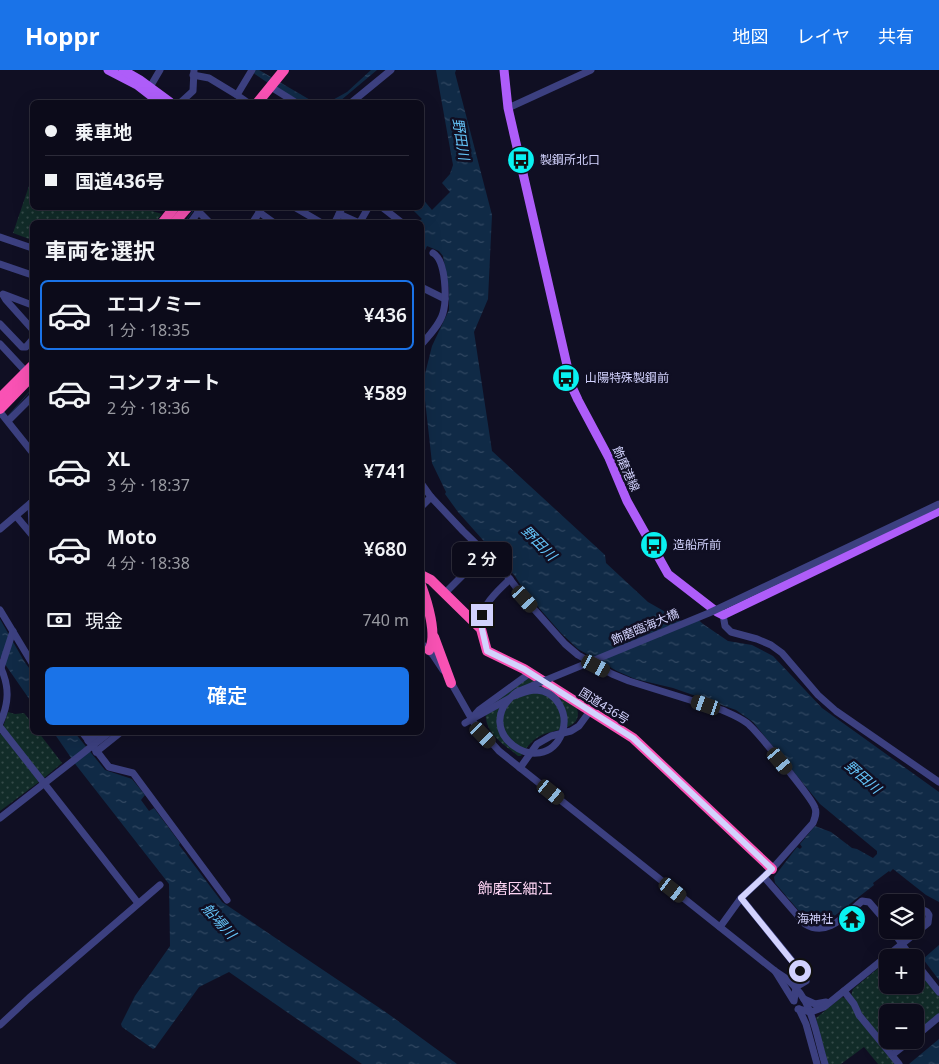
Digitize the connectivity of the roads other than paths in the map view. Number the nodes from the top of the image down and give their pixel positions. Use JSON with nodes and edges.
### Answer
{"nodes":[{"id":1,"x":108,"y":70,"type":"edge"},
{"id":2,"x":123,"y":70,"type":"edge"},
{"id":3,"x":160,"y":70,"type":"edge"},
{"id":4,"x":391,"y":70,"type":"edge"},
{"id":5,"x":504,"y":70,"type":"edge"},
{"id":6,"x":591,"y":70,"type":"edge"},
{"id":7,"x":251,"y":71,"type":"edge"},
{"id":8,"x":194,"y":73,"type":"edge"},
{"id":9,"x":278,"y":73,"type":"edge"},
{"id":10,"x":267,"y":86,"type":"junction"},
{"id":11,"x":150,"y":87,"type":"junction"},
{"id":12,"x":237,"y":95,"type":"junction"},
{"id":13,"x":156,"y":100,"type":"edge"},
{"id":14,"x":167,"y":100,"type":"edge"},
{"id":15,"x":184,"y":100,"type":"edge"},
{"id":16,"x":245,"y":100,"type":"edge"},
{"id":17,"x":250,"y":100,"type":"edge"},
{"id":18,"x":259,"y":100,"type":"edge"},
{"id":19,"x":292,"y":100,"type":"edge"},
{"id":20,"x":354,"y":100,"type":"edge"},
{"id":21,"x":508,"y":108,"type":"junction"},
{"id":22,"x":172,"y":210,"type":"edge"},
{"id":23,"x":185,"y":210,"type":"edge"},
{"id":24,"x":260,"y":210,"type":"edge"},
{"id":25,"x":298,"y":210,"type":"edge"},
{"id":26,"x":386,"y":210,"type":"edge"},
{"id":27,"x":340,"y":211,"type":"edge"},
{"id":28,"x":165,"y":220,"type":"edge"},
{"id":29,"x":177,"y":220,"type":"edge"},
{"id":30,"x":271,"y":220,"type":"edge"},
{"id":31,"x":311,"y":220,"type":"edge"},
{"id":32,"x":355,"y":220,"type":"edge"},
{"id":33,"x":398,"y":220,"type":"edge"},
{"id":34,"x":0,"y":237,"type":"edge"},
{"id":35,"x":30,"y":247,"type":"edge"},
{"id":36,"x":433,"y":252,"type":"dead end"},
{"id":37,"x":0,"y":264,"type":"edge"},
{"id":38,"x":30,"y":274,"type":"edge"},
{"id":39,"x":424,"y":288,"type":"edge"},
{"id":40,"x":2,"y":294,"type":"edge"},
{"id":41,"x":445,"y":299,"type":"junction"},
{"id":42,"x":30,"y":304,"type":"edge"},
{"id":43,"x":0,"y":324,"type":"edge"},
{"id":44,"x":30,"y":326,"type":"edge"},
{"id":45,"x":30,"y":342,"type":"edge"},
{"id":46,"x":424,"y":342,"type":"edge"},
{"id":47,"x":0,"y":344,"type":"edge"},
{"id":48,"x":30,"y":372,"type":"edge"},
{"id":49,"x":30,"y":374,"type":"edge"},
{"id":50,"x":30,"y":374,"type":"edge"},
{"id":51,"x":0,"y":398,"type":"edge"},
{"id":52,"x":30,"y":398,"type":"edge"},
{"id":53,"x":3,"y":415,"type":"edge"},
{"id":54,"x":30,"y":449,"type":"edge"},
{"id":55,"x":424,"y":488,"type":"edge"},
{"id":56,"x":431,"y":497,"type":"junction"},
{"id":57,"x":424,"y":504,"type":"edge"},
{"id":58,"x":939,"y":504,"type":"edge"},
{"id":59,"x":30,"y":505,"type":"edge"},
{"id":60,"x":939,"y":510,"type":"edge"},
{"id":61,"x":16,"y":516,"type":"junction"},
{"id":62,"x":0,"y":529,"type":"edge"},
{"id":63,"x":30,"y":534,"type":"edge"},
{"id":64,"x":485,"y":553,"type":"junction"},
{"id":65,"x":424,"y":576,"type":"edge"},
{"id":66,"x":510,"y":579,"type":"junction"},
{"id":67,"x":445,"y":593,"type":"junction"},
{"id":68,"x":424,"y":594,"type":"edge"},
{"id":69,"x":0,"y":610,"type":"edge"},
{"id":70,"x":723,"y":615,"type":"junction"},
{"id":71,"x":482,"y":629,"type":"junction"},
{"id":72,"x":13,"y":631,"type":"junction"},
{"id":73,"x":432,"y":631,"type":"junction"},
{"id":74,"x":424,"y":638,"type":"edge"},
{"id":75,"x":425,"y":647,"type":"edge"},
{"id":76,"x":30,"y":658,"type":"edge"},
{"id":77,"x":0,"y":667,"type":"edge"},
{"id":78,"x":530,"y":673,"type":"junction"},
{"id":79,"x":451,"y":683,"type":"junction"},
{"id":80,"x":590,"y":711,"type":"junction"},
{"id":81,"x":468,"y":721,"type":"junction"},
{"id":82,"x":0,"y":725,"type":"edge"},
{"id":83,"x":84,"y":735,"type":"edge"},
{"id":84,"x":96,"y":735,"type":"edge"},
{"id":85,"x":106,"y":735,"type":"edge"},
{"id":86,"x":117,"y":735,"type":"edge"},
{"id":87,"x":88,"y":741,"type":"junction"},
{"id":88,"x":96,"y":752,"type":"junction"},
{"id":89,"x":520,"y":768,"type":"junction"},
{"id":90,"x":939,"y":782,"type":"edge"},
{"id":91,"x":0,"y":818,"type":"edge"},
{"id":92,"x":772,"y":869,"type":"junction"},
{"id":93,"x":764,"y":877,"type":"junction"},
{"id":94,"x":160,"y":885,"type":"dead end"},
{"id":95,"x":741,"y":898,"type":"junction"},
{"id":96,"x":227,"y":900,"type":"dead end"},
{"id":97,"x":138,"y":904,"type":"junction"},
{"id":98,"x":924,"y":910,"type":"edge"},
{"id":99,"x":879,"y":914,"type":"edge"},
{"id":100,"x":924,"y":926,"type":"edge"},
{"id":101,"x":720,"y":927,"type":"junction"},
{"id":102,"x":899,"y":939,"type":"edge"},
{"id":103,"x":909,"y":939,"type":"edge"},
{"id":104,"x":903,"y":944,"type":"junction"},
{"id":105,"x":906,"y":949,"type":"edge"},
{"id":106,"x":775,"y":971,"type":"junction"},
{"id":107,"x":924,"y":973,"type":"edge"},
{"id":108,"x":796,"y":987,"type":"junction"},
{"id":109,"x":844,"y":990,"type":"junction"},
{"id":110,"x":939,"y":992,"type":"edge"},
{"id":111,"x":804,"y":998,"type":"junction"},
{"id":112,"x":831,"y":1000,"type":"junction"},
{"id":113,"x":794,"y":1001,"type":"junction"},
{"id":114,"x":818,"y":1004,"type":"junction"},
{"id":115,"x":798,"y":1009,"type":"junction"},
{"id":116,"x":811,"y":1012,"type":"junction"},
{"id":117,"x":939,"y":1017,"type":"edge"},
{"id":118,"x":806,"y":1024,"type":"junction"},
{"id":119,"x":0,"y":1025,"type":"edge"},
{"id":120,"x":924,"y":1030,"type":"edge"},
{"id":121,"x":900,"y":1049,"type":"edge"},
{"id":122,"x":892,"y":1055,"type":"junction"},
{"id":123,"x":817,"y":1064,"type":"edge"},
{"id":124,"x":825,"y":1064,"type":"edge"},
{"id":125,"x":899,"y":1064,"type":"edge"}],
"edges":[{"from":1,"to":13,"type":"main road"},
{"from":2,"to":11,"type":"main road"},
{"from":3,"to":11,"type":"street"},
{"from":4,"to":20,"type":"street"},
{"from":5,"to":21,"type":"main road","name":"飾磨港線"},
{"from":6,"to":21,"type":"street"},
{"from":7,"to":12,"type":"street"},
{"from":8,"to":12,"type":"street"},
{"from":8,"to":15,"type":"street"},
{"from":9,"to":10,"type":"highway"},
{"from":10,"to":17,"type":"highway"},
{"from":10,"to":18,"type":"highway"},
{"from":10,"to":19,"type":"street"},
{"from":11,"to":14,"type":"main road"},
{"from":12,"to":16,"type":"street"},
{"from":21,"to":70,"type":"main road","name":"飾磨港線"},
{"from":22,"to":28,"type":"highway"},
{"from":23,"to":29,"type":"highway"},
{"from":24,"to":30,"type":"street"},
{"from":25,"to":31,"type":"street"},
{"from":26,"to":33,"type":"street"},
{"from":27,"to":32,"type":"street"},
{"from":34,"to":35,"type":"street"},
{"from":36,"to":41,"type":"street"},
{"from":37,"to":38,"type":"street"},
{"from":39,"to":41,"type":"street"},
{"from":40,"to":42,"type":"street"},
{"from":40,"to":44,"type":"street"},
{"from":41,"to":46,"type":"street"},
{"from":43,"to":45,"type":"street"},
{"from":47,"to":48,"type":"street"},
{"from":49,"to":51,"type":"highway"},
{"from":50,"to":53,"type":"highway"},
{"from":52,"to":53,"type":"street"},
{"from":53,"to":54,"type":"street"},
{"from":55,"to":56,"type":"street"},
{"from":56,"to":57,"type":"street"},
{"from":56,"to":64,"type":"street"},
{"from":58,"to":81,"type":"street","name":"飾磨臨海大橋","bridge":true},
{"from":59,"to":61,"type":"street"},
{"from":60,"to":70,"type":"main road"},
{"from":61,"to":62,"type":"street"},
{"from":61,"to":63,"type":"street"},
{"from":64,"to":66,"type":"street"},
{"from":64,"to":67,"type":"street"},
{"from":65,"to":67,"type":"highway","name":"国道436号"},
{"from":66,"to":71,"type":"street"},
{"from":66,"to":92,"type":"street"},
{"from":67,"to":71,"type":"highway","name":"国道436号"},
{"from":68,"to":73,"type":"highway"},
{"from":69,"to":72,"type":"street"},
{"from":70,"to":90,"type":"street"},
{"from":71,"to":78,"type":"highway","name":"国道436号"},
{"from":72,"to":76,"type":"street"},
{"from":72,"to":77,"type":"street"},
{"from":73,"to":74,"type":"highway"},
{"from":73,"to":75,"type":"highway"},
{"from":73,"to":79,"type":"highway"},
{"from":75,"to":79,"type":"street"},
{"from":77,"to":82,"type":"street"},
{"from":78,"to":80,"type":"highway","name":"国道436号"},
{"from":78,"to":81,"type":"street"},
{"from":79,"to":81,"type":"street"},
{"from":80,"to":89,"type":"street"},
{"from":80,"to":92,"type":"highway","name":"国道436号"},
{"from":81,"to":89,"type":"street"},
{"from":82,"to":97,"type":"street"},
{"from":83,"to":87,"type":"street"},
{"from":84,"to":87,"type":"street"},
{"from":85,"to":91,"type":"street","bridge":true},
{"from":86,"to":88,"type":"street"},
{"from":87,"to":88,"type":"street"},
{"from":88,"to":96,"type":"street"},
{"from":89,"to":101,"type":"street"},
{"from":92,"to":93,"type":"street"},
{"from":93,"to":95,"type":"street"},
{"from":93,"to":99,"type":"street"},
{"from":94,"to":97,"type":"street"},
{"from":95,"to":101,"type":"street"},
{"from":95,"to":108,"type":"street"},
{"from":97,"to":119,"type":"street"},
{"from":98,"to":100,"type":"street"},
{"from":101,"to":106,"type":"street"},
{"from":102,"to":104,"type":"street"},
{"from":103,"to":104,"type":"street"},
{"from":104,"to":105,"type":"street"},
{"from":104,"to":109,"type":"street"},
{"from":106,"to":108,"type":"street"},
{"from":106,"to":113,"type":"street"},
{"from":107,"to":110,"type":"street"},
{"from":108,"to":111,"type":"street"},
{"from":108,"to":113,"type":"street"},
{"from":109,"to":112,"type":"street"},
{"from":109,"to":122,"type":"street"},
{"from":111,"to":114,"type":"street"},
{"from":111,"to":116,"type":"street"},
{"from":112,"to":114,"type":"street"},
{"from":112,"to":116,"type":"street"},
{"from":113,"to":115,"type":"street"},
{"from":114,"to":116,"type":"street"},
{"from":115,"to":116,"type":"street"},
{"from":115,"to":118,"type":"street"},
{"from":116,"to":118,"type":"street"},
{"from":116,"to":124,"type":"street"},
{"from":117,"to":120,"type":"street"},
{"from":118,"to":123,"type":"street"},
{"from":121,"to":122,"type":"street"},
{"from":122,"to":125,"type":"street"}]}
